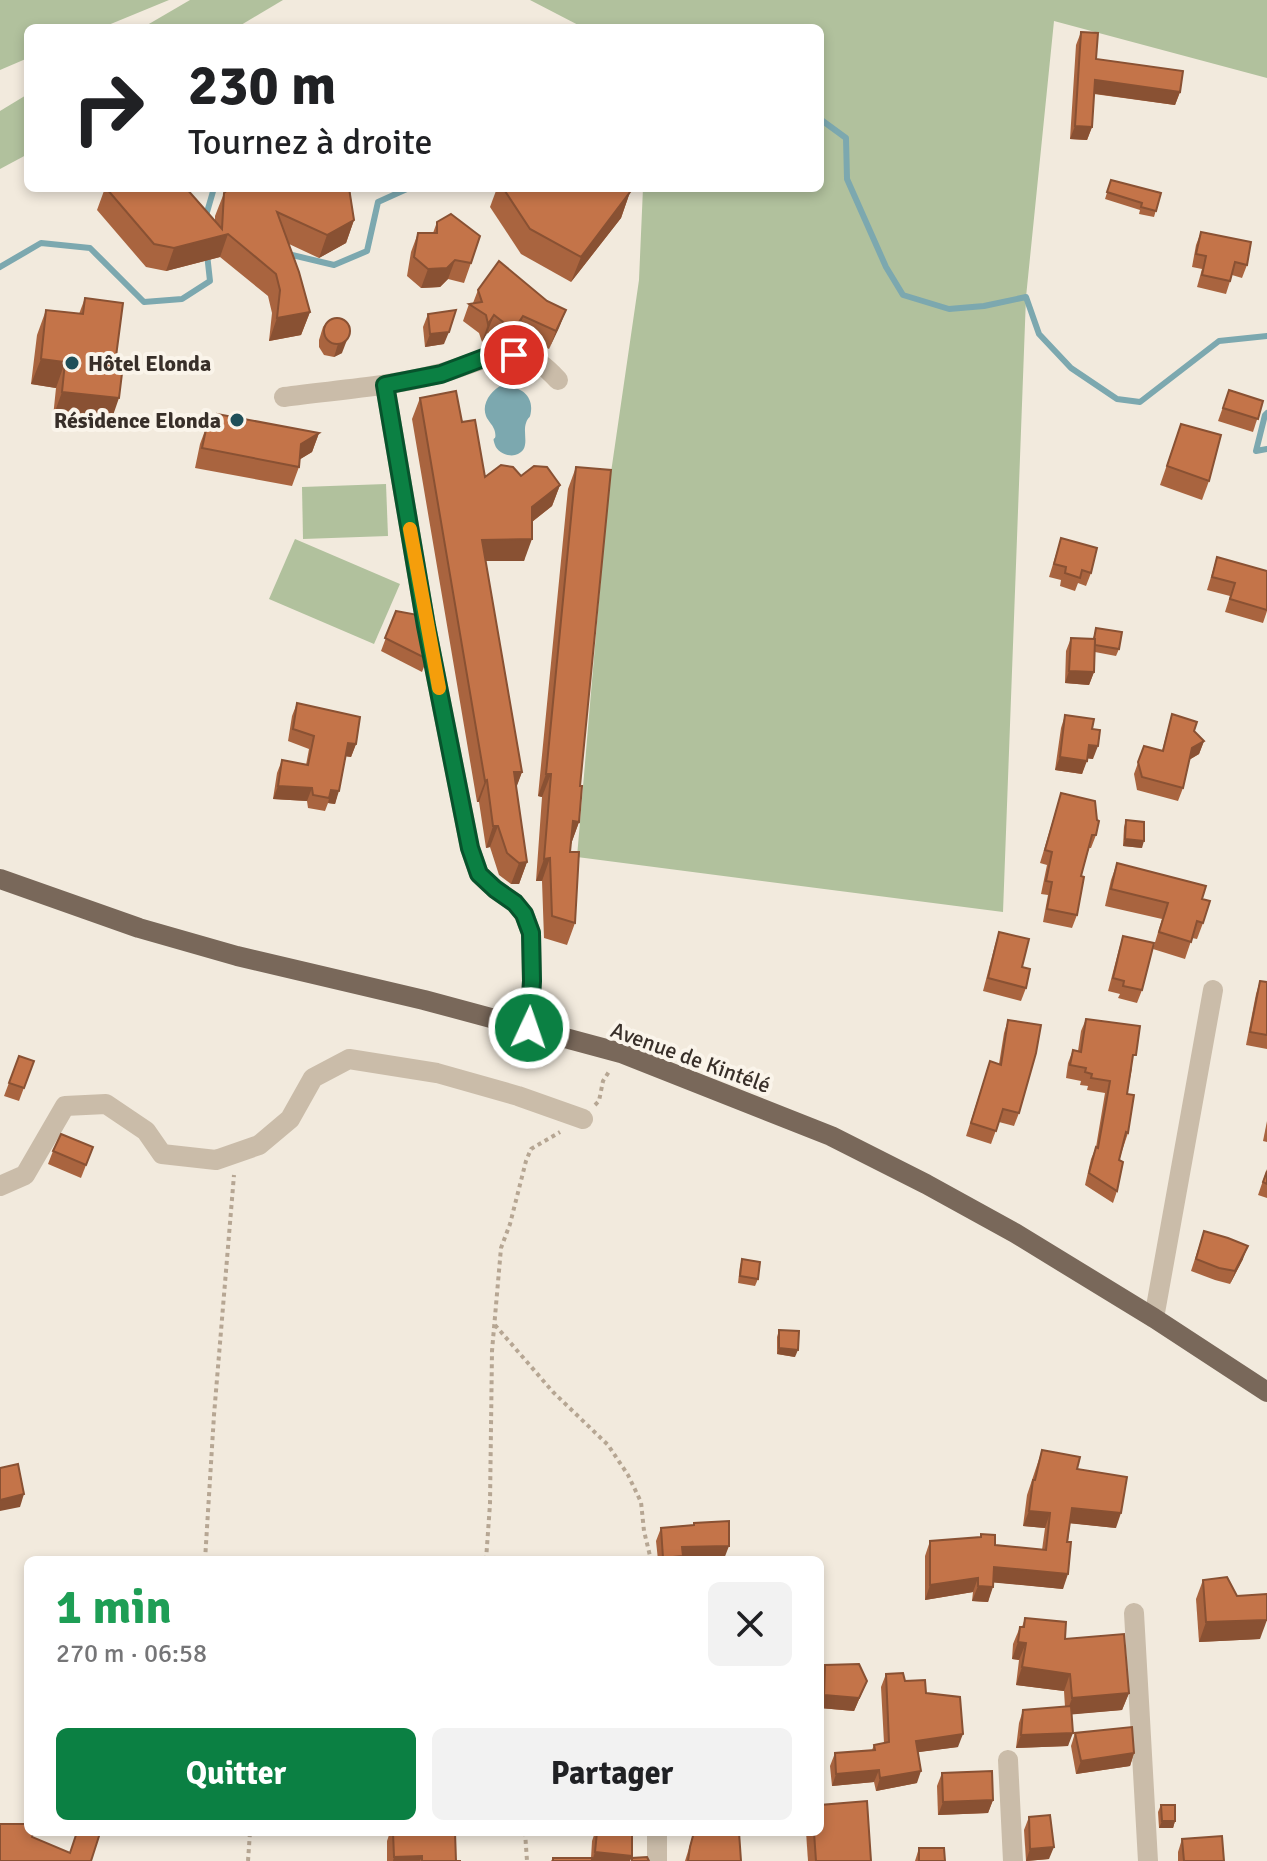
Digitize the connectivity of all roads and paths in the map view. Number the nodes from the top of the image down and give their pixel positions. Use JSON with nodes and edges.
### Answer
{"nodes":[{"id":1,"x":558,"y":380,"type":"dead end"},
{"id":2,"x":385,"y":385,"type":"junction"},
{"id":3,"x":284,"y":397,"type":"dead end"},
{"id":4,"x":0,"y":879,"type":"edge"},
{"id":5,"x":1213,"y":990,"type":"dead end"},
{"id":6,"x":529,"y":1028,"type":"junction"},
{"id":7,"x":621,"y":1053,"type":"junction"},
{"id":8,"x":583,"y":1119,"type":"junction"},
{"id":9,"x":236,"y":1153,"type":"junction"},
{"id":10,"x":0,"y":1186,"type":"edge"},
{"id":11,"x":1154,"y":1318,"type":"junction"},
{"id":12,"x":495,"y":1325,"type":"junction"},
{"id":13,"x":1267,"y":1392,"type":"edge"},
{"id":14,"x":205,"y":1556,"type":"edge"},
{"id":15,"x":486,"y":1556,"type":"edge"},
{"id":16,"x":650,"y":1556,"type":"edge"},
{"id":17,"x":1134,"y":1613,"type":"dead end"},
{"id":18,"x":1008,"y":1760,"type":"dead end"},
{"id":19,"x":250,"y":1836,"type":"edge"},
{"id":20,"x":525,"y":1836,"type":"edge"},
{"id":21,"x":657,"y":1836,"type":"edge"},
{"id":22,"x":248,"y":1861,"type":"edge"},
{"id":23,"x":527,"y":1861,"type":"edge"},
{"id":24,"x":657,"y":1861,"type":"edge"},
{"id":25,"x":1013,"y":1861,"type":"edge"},
{"id":26,"x":1148,"y":1861,"type":"edge"}],
"edges":[{"from":1,"to":2,"type":"street"},
{"from":2,"to":3,"type":"street"},
{"from":2,"to":6,"type":"street"},
{"from":4,"to":6,"type":"main road","name":"Avenue de Kintélé"},
{"from":5,"to":11,"type":"street"},
{"from":6,"to":7,"type":"main road","name":"Avenue de Kintélé"},
{"from":7,"to":8,"type":"path"},
{"from":7,"to":11,"type":"main road","name":"Avenue de Kintélé"},
{"from":8,"to":9,"type":"street"},
{"from":8,"to":12,"type":"path"},
{"from":9,"to":10,"type":"street"},
{"from":9,"to":14,"type":"path"},
{"from":11,"to":13,"type":"main road","name":"Avenue de Kintélé"},
{"from":12,"to":15,"type":"path"},
{"from":12,"to":16,"type":"path"},
{"from":17,"to":26,"type":"street"},
{"from":18,"to":25,"type":"street"},
{"from":19,"to":22,"type":"path"},
{"from":20,"to":23,"type":"path"},
{"from":21,"to":24,"type":"street"}]}
